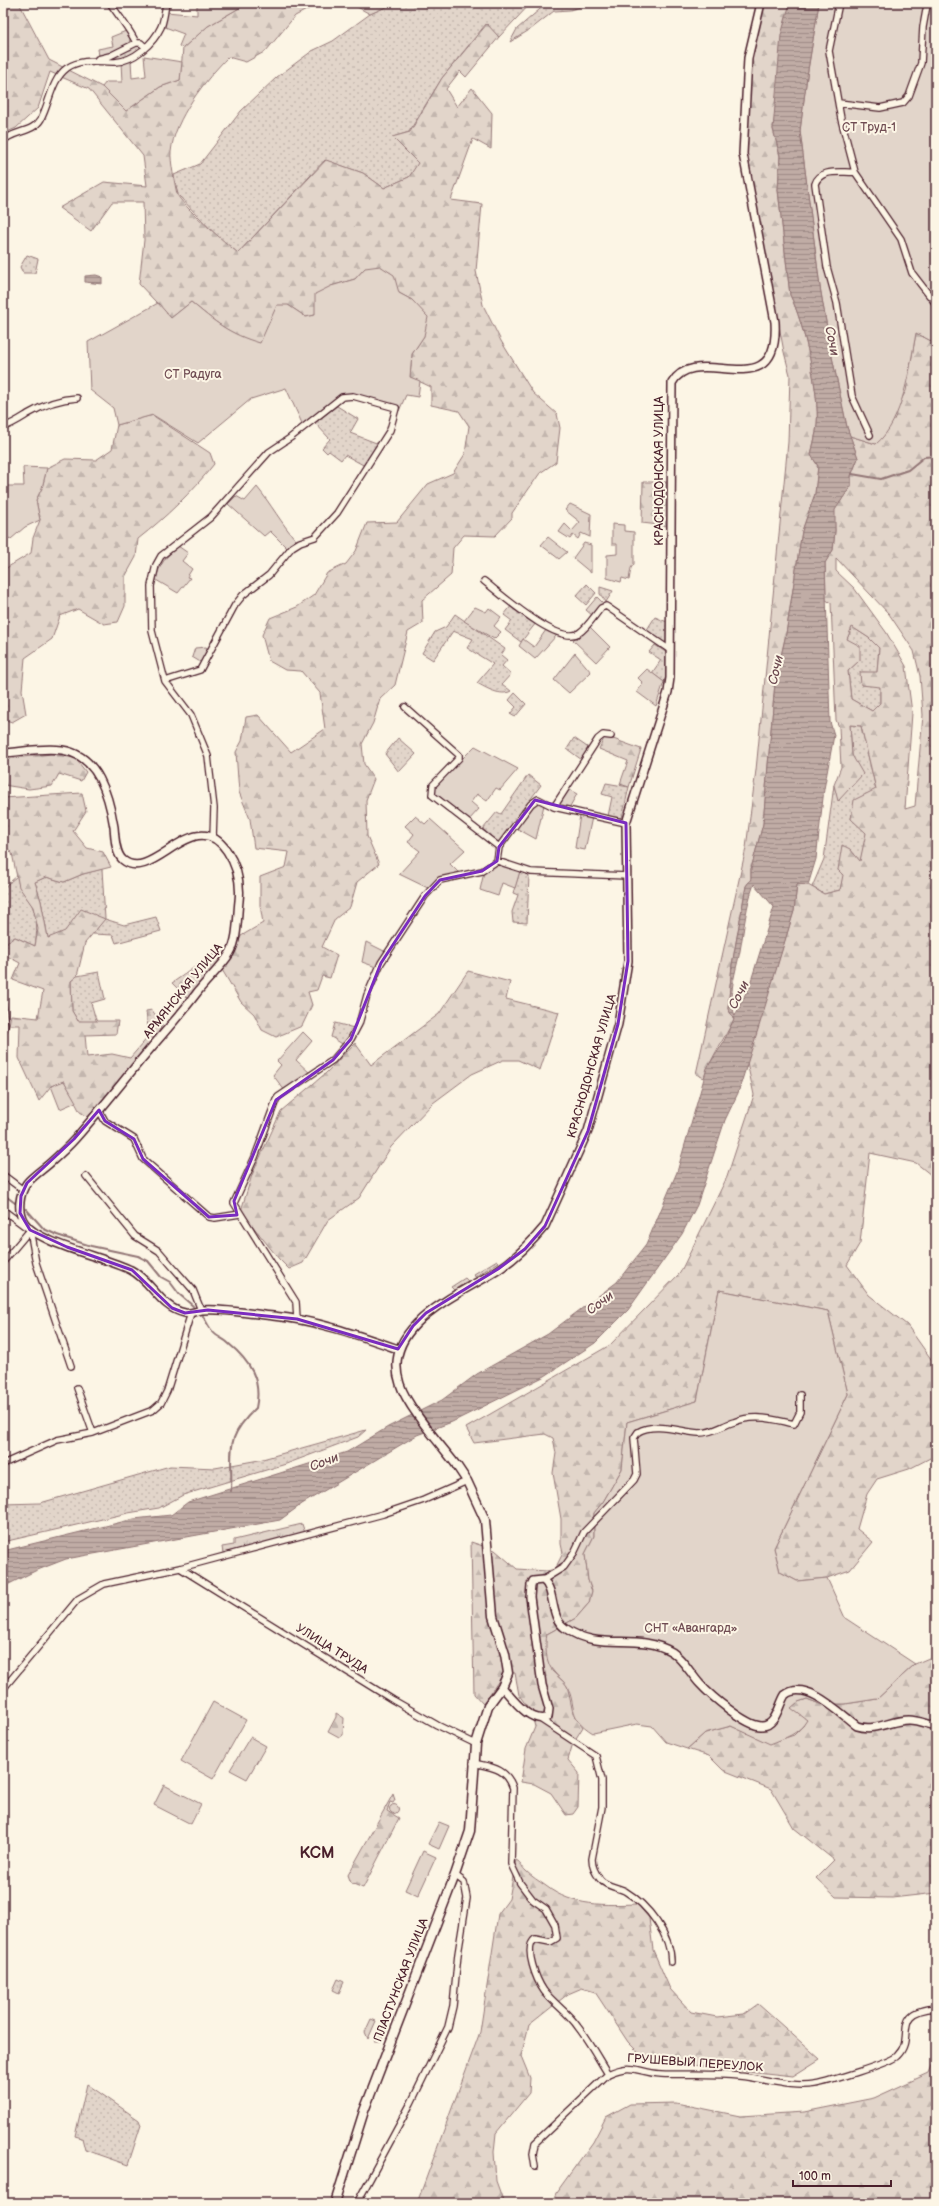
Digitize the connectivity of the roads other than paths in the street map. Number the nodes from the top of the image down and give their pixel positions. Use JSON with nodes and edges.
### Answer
{"nodes":[{"id":1,"x":110,"y":3,"type":"edge"},
{"id":2,"x":166,"y":3,"type":"edge"},
{"id":3,"x":761,"y":3,"type":"edge"},
{"id":4,"x":838,"y":3,"type":"edge"},
{"id":5,"x":930,"y":3,"type":"edge"},
{"id":6,"x":136,"y":43,"type":"junction"},
{"id":7,"x":145,"y":47,"type":"junction"},
{"id":8,"x":86,"y":61,"type":"junction"},
{"id":9,"x":839,"y":103,"type":"junction"},
{"id":10,"x":3,"y":141,"type":"edge"},
{"id":11,"x":855,"y":172,"type":"junction"},
{"id":12,"x":936,"y":304,"type":"edge"},
{"id":13,"x":77,"y":398,"type":"dead end"},
{"id":14,"x":3,"y":427,"type":"edge"},
{"id":15,"x":870,"y":435,"type":"dead end"},
{"id":16,"x":484,"y":581,"type":"dead end"},
{"id":17,"x":670,"y":650,"type":"junction"},
{"id":18,"x":165,"y":681,"type":"junction"},
{"id":19,"x":405,"y":707,"type":"dead end"},
{"id":20,"x":611,"y":736,"type":"dead end"},
{"id":21,"x":3,"y":753,"type":"edge"},
{"id":22,"x":554,"y":807,"type":"junction"},
{"id":23,"x":626,"y":823,"type":"junction"},
{"id":24,"x":213,"y":838,"type":"junction"},
{"id":25,"x":499,"y":847,"type":"junction"},
{"id":26,"x":498,"y":861,"type":"junction"},
{"id":27,"x":627,"y":876,"type":"junction"},
{"id":28,"x":3,"y":1005,"type":"edge"},
{"id":29,"x":3,"y":1033,"type":"edge"},
{"id":30,"x":99,"y":1110,"type":"junction"},
{"id":31,"x":3,"y":1175,"type":"edge"},
{"id":32,"x":86,"y":1176,"type":"dead end"},
{"id":33,"x":23,"y":1190,"type":"junction"},
{"id":34,"x":3,"y":1210,"type":"edge"},
{"id":35,"x":240,"y":1214,"type":"junction"},
{"id":36,"x":30,"y":1230,"type":"junction"},
{"id":37,"x":3,"y":1262,"type":"edge"},
{"id":38,"x":201,"y":1310,"type":"junction"},
{"id":39,"x":188,"y":1313,"type":"junction"},
{"id":40,"x":297,"y":1320,"type":"junction"},
{"id":41,"x":398,"y":1349,"type":"junction"},
{"id":42,"x":71,"y":1366,"type":"dead end"},
{"id":43,"x":77,"y":1388,"type":"dead end"},
{"id":44,"x":800,"y":1395,"type":"dead end"},
{"id":45,"x":93,"y":1433,"type":"junction"},
{"id":46,"x":3,"y":1464,"type":"edge"},
{"id":47,"x":457,"y":1466,"type":"joint"},
{"id":48,"x":467,"y":1481,"type":"junction"},
{"id":49,"x":180,"y":1568,"type":"junction"},
{"id":50,"x":543,"y":1580,"type":"junction"},
{"id":51,"x":502,"y":1687,"type":"junction"},
{"id":52,"x":3,"y":1689,"type":"edge"},
{"id":53,"x":540,"y":1719,"type":"junction"},
{"id":54,"x":936,"y":1726,"type":"edge"},
{"id":55,"x":476,"y":1744,"type":"junction"},
{"id":56,"x":473,"y":1763,"type":"junction"},
{"id":57,"x":455,"y":1875,"type":"junction"},
{"id":58,"x":671,"y":1962,"type":"dead end"},
{"id":59,"x":936,"y":2008,"type":"edge"},
{"id":60,"x":608,"y":2074,"type":"junction"},
{"id":61,"x":535,"y":2168,"type":"dead end"},
{"id":62,"x":335,"y":2203,"type":"edge"},
{"id":63,"x":357,"y":2203,"type":"edge"}],
"edges":[{"from":1,"to":6,"type":"street"},
{"from":2,"to":7,"type":"street"},
{"from":3,"to":17,"type":"street","name":"КРАСНОДОНСКАЯ УЛИЦА"},
{"from":4,"to":9,"type":"street"},
{"from":5,"to":9,"type":"street"},
{"from":6,"to":7,"type":"street"},
{"from":6,"to":8,"type":"street"},
{"from":7,"to":8,"type":"street"},
{"from":8,"to":10,"type":"street"},
{"from":9,"to":11,"type":"street"},
{"from":11,"to":12,"type":"street"},
{"from":11,"to":15,"type":"street"},
{"from":13,"to":14,"type":"street"},
{"from":16,"to":17,"type":"street"},
{"from":17,"to":23,"type":"street","name":"КРАСНОДОНСКАЯ УЛИЦА"},
{"from":18,"to":18,"type":"street"},
{"from":18,"to":24,"type":"street"},
{"from":19,"to":25,"type":"street"},
{"from":20,"to":22,"type":"street"},
{"from":21,"to":24,"type":"street"},
{"from":22,"to":23,"type":"street"},
{"from":22,"to":25,"type":"street"},
{"from":23,"to":27,"type":"street","name":"КРАСНОДОНСКАЯ УЛИЦА"},
{"from":24,"to":30,"type":"street","name":"АРМЯНСКАЯ УЛИЦА"},
{"from":25,"to":26,"type":"street"},
{"from":26,"to":27,"type":"street"},
{"from":26,"to":35,"type":"street"},
{"from":27,"to":41,"type":"street","name":"КРАСНОДОНСКАЯ УЛИЦА"},
{"from":28,"to":29,"type":"street"},
{"from":30,"to":33,"type":"street","name":"АРМЯНСКАЯ УЛИЦА"},
{"from":30,"to":35,"type":"street"},
{"from":31,"to":33,"type":"street"},
{"from":32,"to":38,"type":"street"},
{"from":33,"to":36,"type":"street","name":"АРМЯНСКАЯ УЛИЦА"},
{"from":34,"to":36,"type":"street"},
{"from":35,"to":40,"type":"street"},
{"from":36,"to":37,"type":"street"},
{"from":36,"to":39,"type":"street"},
{"from":36,"to":42,"type":"street"},
{"from":38,"to":39,"type":"street"},
{"from":38,"to":40,"type":"street"},
{"from":39,"to":45,"type":"street"},
{"from":40,"to":41,"type":"street"},
{"from":41,"to":47,"type":"street"},
{"from":43,"to":45,"type":"street"},
{"from":44,"to":50,"type":"street"},
{"from":45,"to":46,"type":"street"},
{"from":47,"to":48,"type":"main road","name":"ПЛАСТУНСКАЯ УЛИЦА"},
{"from":48,"to":49,"type":"street"},
{"from":48,"to":51,"type":"main road","name":"ПЛАСТУНСКАЯ УЛИЦА"},
{"from":49,"to":52,"type":"street"},
{"from":49,"to":55,"type":"street","name":"УЛИЦА ТРУДА"},
{"from":50,"to":53,"type":"street"},
{"from":50,"to":54,"type":"street"},
{"from":51,"to":53,"type":"street"},
{"from":51,"to":55,"type":"main road","name":"ПЛАСТУНСКАЯ УЛИЦА"},
{"from":53,"to":58,"type":"street"},
{"from":55,"to":56,"type":"main road","name":"ПЛАСТУНСКАЯ УЛИЦА"},
{"from":56,"to":57,"type":"main road","name":"ПЛАСТУНСКАЯ УЛИЦА"},
{"from":56,"to":60,"type":"street"},
{"from":57,"to":62,"type":"main road","name":"ПЛАСТУНСКАЯ УЛИЦА"},
{"from":57,"to":63,"type":"street"},
{"from":59,"to":60,"type":"street","name":"ГРУШЕВЫЙ ПЕРЕУЛОК"},
{"from":60,"to":61,"type":"street","name":"ГРУШЕВЫЙ ПЕРЕУЛОК"}]}
